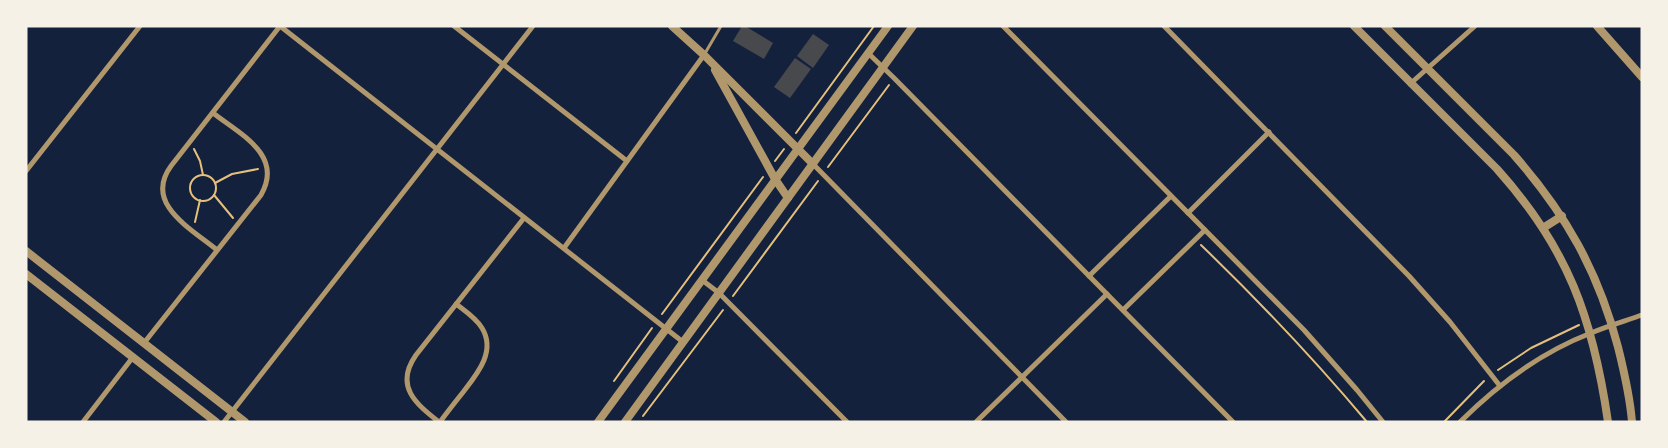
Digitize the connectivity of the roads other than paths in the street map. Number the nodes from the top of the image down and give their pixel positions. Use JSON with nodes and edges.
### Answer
{"nodes":[{"id":1,"x":140,"y":26,"type":"edge"},
{"id":2,"x":280,"y":26,"type":"edge"},
{"id":3,"x":454,"y":26,"type":"edge"},
{"id":4,"x":533,"y":26,"type":"edge"},
{"id":5,"x":672,"y":26,"type":"edge"},
{"id":6,"x":722,"y":26,"type":"edge"},
{"id":7,"x":888,"y":26,"type":"edge"},
{"id":8,"x":913,"y":26,"type":"edge"},
{"id":9,"x":1004,"y":26,"type":"edge"},
{"id":10,"x":1164,"y":26,"type":"edge"},
{"id":11,"x":1354,"y":26,"type":"edge"},
{"id":12,"x":1385,"y":26,"type":"edge"},
{"id":13,"x":1475,"y":26,"type":"edge"},
{"id":14,"x":1597,"y":26,"type":"edge"},
{"id":15,"x":868,"y":53,"type":"junction"},
{"id":16,"x":704,"y":55,"type":"junction"},
{"id":17,"x":710,"y":62,"type":"junction"},
{"id":18,"x":503,"y":64,"type":"junction"},
{"id":19,"x":883,"y":67,"type":"junction"},
{"id":20,"x":1427,"y":69,"type":"junction"},
{"id":21,"x":1642,"y":77,"type":"edge"},
{"id":22,"x":1410,"y":84,"type":"junction"},
{"id":23,"x":213,"y":112,"type":"junction"},
{"id":24,"x":1269,"y":132,"type":"junction"},
{"id":25,"x":437,"y":149,"type":"junction"},
{"id":26,"x":797,"y":149,"type":"junction"},
{"id":27,"x":627,"y":161,"type":"junction"},
{"id":28,"x":813,"y":164,"type":"junction"},
{"id":29,"x":26,"y":171,"type":"edge"},
{"id":30,"x":775,"y":179,"type":"junction"},
{"id":31,"x":1171,"y":196,"type":"junction"},
{"id":32,"x":788,"y":198,"type":"junction"},
{"id":33,"x":1188,"y":213,"type":"junction"},
{"id":34,"x":1562,"y":216,"type":"junction"},
{"id":35,"x":524,"y":218,"type":"junction"},
{"id":36,"x":1543,"y":228,"type":"junction"},
{"id":37,"x":1205,"y":230,"type":"junction"},
{"id":38,"x":564,"y":248,"type":"junction"},
{"id":39,"x":217,"y":250,"type":"junction"},
{"id":40,"x":26,"y":252,"type":"edge"},
{"id":41,"x":26,"y":274,"type":"edge"},
{"id":42,"x":1089,"y":276,"type":"junction"},
{"id":43,"x":702,"y":280,"type":"junction"},
{"id":44,"x":719,"y":293,"type":"junction"},
{"id":45,"x":1107,"y":294,"type":"junction"},
{"id":46,"x":456,"y":304,"type":"junction"},
{"id":47,"x":1123,"y":310,"type":"junction"},
{"id":48,"x":1642,"y":314,"type":"edge"},
{"id":49,"x":1612,"y":326,"type":"junction"},
{"id":50,"x":666,"y":329,"type":"junction"},
{"id":51,"x":1591,"y":333,"type":"junction"},
{"id":52,"x":683,"y":342,"type":"junction"},
{"id":53,"x":144,"y":344,"type":"junction"},
{"id":54,"x":133,"y":357,"type":"junction"},
{"id":55,"x":1022,"y":377,"type":"junction"},
{"id":56,"x":1500,"y":386,"type":"junction"},
{"id":57,"x":232,"y":412,"type":"junction"},
{"id":58,"x":83,"y":422,"type":"edge"},
{"id":59,"x":216,"y":422,"type":"edge"},
{"id":60,"x":224,"y":422,"type":"edge"},
{"id":61,"x":245,"y":422,"type":"edge"},
{"id":62,"x":440,"y":422,"type":"edge"},
{"id":63,"x":598,"y":422,"type":"edge"},
{"id":64,"x":625,"y":422,"type":"edge"},
{"id":65,"x":847,"y":422,"type":"edge"},
{"id":66,"x":976,"y":422,"type":"edge"},
{"id":67,"x":1066,"y":422,"type":"edge"},
{"id":68,"x":1233,"y":422,"type":"edge"},
{"id":69,"x":1383,"y":422,"type":"edge"},
{"id":70,"x":1460,"y":422,"type":"edge"},
{"id":71,"x":1608,"y":422,"type":"edge"},
{"id":72,"x":1632,"y":422,"type":"edge"}],
"edges":[{"from":1,"to":29,"type":"street"},
{"from":2,"to":23,"type":"street"},
{"from":2,"to":25,"type":"street"},
{"from":3,"to":18,"type":"street"},
{"from":4,"to":18,"type":"street"},
{"from":5,"to":16,"type":"street"},
{"from":6,"to":16,"type":"lane"},
{"from":7,"to":15,"type":"street"},
{"from":8,"to":19,"type":"street"},
{"from":9,"to":31,"type":"street"},
{"from":10,"to":24,"type":"street"},
{"from":11,"to":22,"type":"street"},
{"from":12,"to":20,"type":"street"},
{"from":13,"to":20,"type":"street"},
{"from":14,"to":21,"type":"street"},
{"from":15,"to":19,"type":"street"},
{"from":15,"to":26,"type":"street"},
{"from":16,"to":17,"type":"street"},
{"from":16,"to":27,"type":"street"},
{"from":17,"to":26,"type":"street"},
{"from":17,"to":30,"type":"street"},
{"from":18,"to":25,"type":"street"},
{"from":18,"to":27,"type":"street"},
{"from":19,"to":28,"type":"street"},
{"from":19,"to":42,"type":"street"},
{"from":20,"to":22,"type":"street"},
{"from":20,"to":34,"type":"street"},
{"from":22,"to":36,"type":"street"},
{"from":23,"to":39,"type":"street"},
{"from":23,"to":39,"type":"street"},
{"from":24,"to":33,"type":"street"},
{"from":24,"to":56,"type":"street"},
{"from":25,"to":35,"type":"street"},
{"from":25,"to":57,"type":"street"},
{"from":26,"to":28,"type":"street"},
{"from":26,"to":30,"type":"street"},
{"from":27,"to":38,"type":"street"},
{"from":28,"to":32,"type":"street"},
{"from":28,"to":55,"type":"street"},
{"from":30,"to":32,"type":"street"},
{"from":30,"to":43,"type":"street"},
{"from":31,"to":33,"type":"street"},
{"from":31,"to":42,"type":"street"},
{"from":32,"to":44,"type":"street"},
{"from":33,"to":37,"type":"street"},
{"from":34,"to":36,"type":"street"},
{"from":34,"to":49,"type":"street"},
{"from":35,"to":38,"type":"street"},
{"from":35,"to":46,"type":"street"},
{"from":36,"to":51,"type":"street"},
{"from":37,"to":47,"type":"street"},
{"from":37,"to":69,"type":"street"},
{"from":38,"to":50,"type":"street"},
{"from":39,"to":53,"type":"street"},
{"from":40,"to":53,"type":"street"},
{"from":41,"to":54,"type":"street"},
{"from":42,"to":45,"type":"street"},
{"from":43,"to":44,"type":"street"},
{"from":43,"to":50,"type":"street"},
{"from":44,"to":52,"type":"street"},
{"from":44,"to":65,"type":"street"},
{"from":45,"to":47,"type":"street"},
{"from":45,"to":55,"type":"street"},
{"from":46,"to":62,"type":"street"},
{"from":46,"to":62,"type":"street"},
{"from":47,"to":68,"type":"street"},
{"from":48,"to":49,"type":"street"},
{"from":49,"to":51,"type":"street"},
{"from":49,"to":72,"type":"street"},
{"from":50,"to":52,"type":"street"},
{"from":50,"to":63,"type":"street"},
{"from":51,"to":56,"type":"street"},
{"from":51,"to":71,"type":"street"},
{"from":52,"to":64,"type":"street"},
{"from":53,"to":57,"type":"street"},
{"from":54,"to":58,"type":"street"},
{"from":54,"to":59,"type":"street"},
{"from":55,"to":66,"type":"street"},
{"from":55,"to":67,"type":"street"},
{"from":56,"to":70,"type":"street"},
{"from":57,"to":60,"type":"street"},
{"from":57,"to":61,"type":"street"}]}
